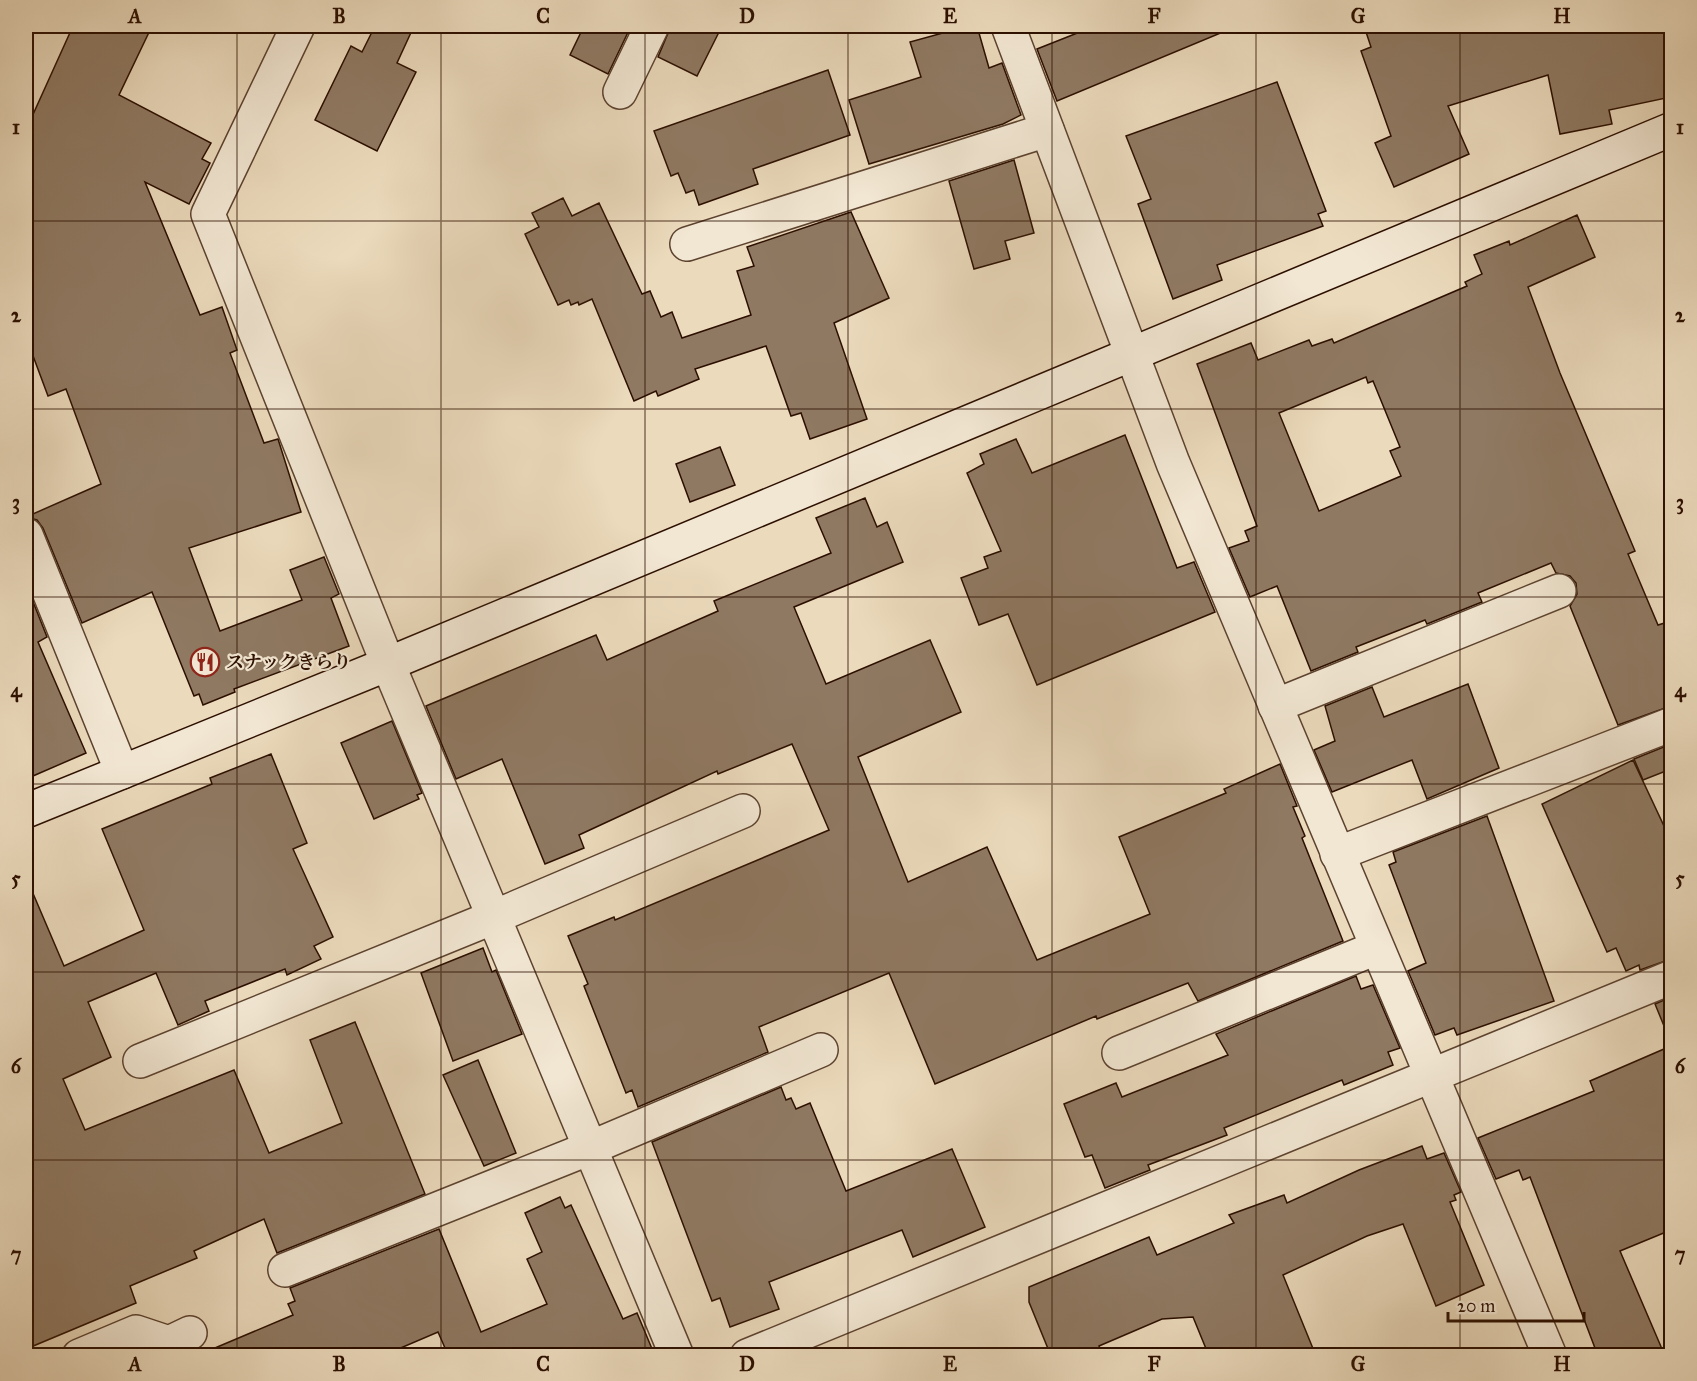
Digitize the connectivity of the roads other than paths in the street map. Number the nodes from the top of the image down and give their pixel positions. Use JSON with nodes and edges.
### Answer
{"nodes":[{"id":1,"x":298,"y":26,"type":"edge"},
{"id":2,"x":652,"y":26,"type":"edge"},
{"id":3,"x":1008,"y":26,"type":"edge"},
{"id":4,"x":620,"y":92,"type":"dead end"},
{"id":5,"x":1671,"y":129,"type":"edge"},
{"id":6,"x":1047,"y":130,"type":"junction"},
{"id":7,"x":687,"y":244,"type":"dead end"},
{"id":8,"x":1131,"y":354,"type":"junction"},
{"id":9,"x":26,"y":535,"type":"edge"},
{"id":10,"x":1559,"y":591,"type":"dead end"},
{"id":11,"x":388,"y":664,"type":"junction"},
{"id":12,"x":1275,"y":706,"type":"junction"},
{"id":13,"x":1671,"y":724,"type":"edge"},
{"id":14,"x":122,"y":772,"type":"junction"},
{"id":15,"x":26,"y":811,"type":"edge"},
{"id":16,"x":743,"y":811,"type":"dead end"},
{"id":17,"x":1337,"y":854,"type":"junction"},
{"id":18,"x":494,"y":917,"type":"junction"},
{"id":19,"x":1376,"y":948,"type":"junction"},
{"id":20,"x":1671,"y":977,"type":"edge"},
{"id":21,"x":820,"y":1050,"type":"dead end"},
{"id":22,"x":1119,"y":1053,"type":"dead end"},
{"id":23,"x":140,"y":1061,"type":"dead end"},
{"id":24,"x":1430,"y":1076,"type":"junction"},
{"id":25,"x":590,"y":1148,"type":"junction"},
{"id":26,"x":285,"y":1270,"type":"dead end"},
{"id":27,"x":190,"y":1333,"type":"dead end"},
{"id":28,"x":79,"y":1356,"type":"edge"},
{"id":29,"x":676,"y":1356,"type":"edge"},
{"id":30,"x":747,"y":1356,"type":"edge"},
{"id":31,"x":1550,"y":1356,"type":"edge"}],
"edges":[{"from":1,"to":11,"type":"street"},
{"from":2,"to":4,"type":"street"},
{"from":3,"to":6,"type":"street"},
{"from":5,"to":8,"type":"street"},
{"from":6,"to":7,"type":"street"},
{"from":6,"to":8,"type":"street"},
{"from":8,"to":11,"type":"street"},
{"from":8,"to":12,"type":"street"},
{"from":9,"to":14,"type":"street"},
{"from":10,"to":12,"type":"street"},
{"from":11,"to":14,"type":"street"},
{"from":11,"to":18,"type":"street"},
{"from":12,"to":17,"type":"street"},
{"from":13,"to":17,"type":"street"},
{"from":14,"to":15,"type":"street"},
{"from":16,"to":18,"type":"street"},
{"from":17,"to":19,"type":"street"},
{"from":18,"to":23,"type":"street"},
{"from":18,"to":25,"type":"street"},
{"from":19,"to":22,"type":"street"},
{"from":19,"to":24,"type":"street"},
{"from":20,"to":24,"type":"street"},
{"from":21,"to":25,"type":"street"},
{"from":24,"to":30,"type":"street"},
{"from":24,"to":31,"type":"street"},
{"from":25,"to":26,"type":"street"},
{"from":25,"to":29,"type":"street"},
{"from":27,"to":28,"type":"street"}]}
